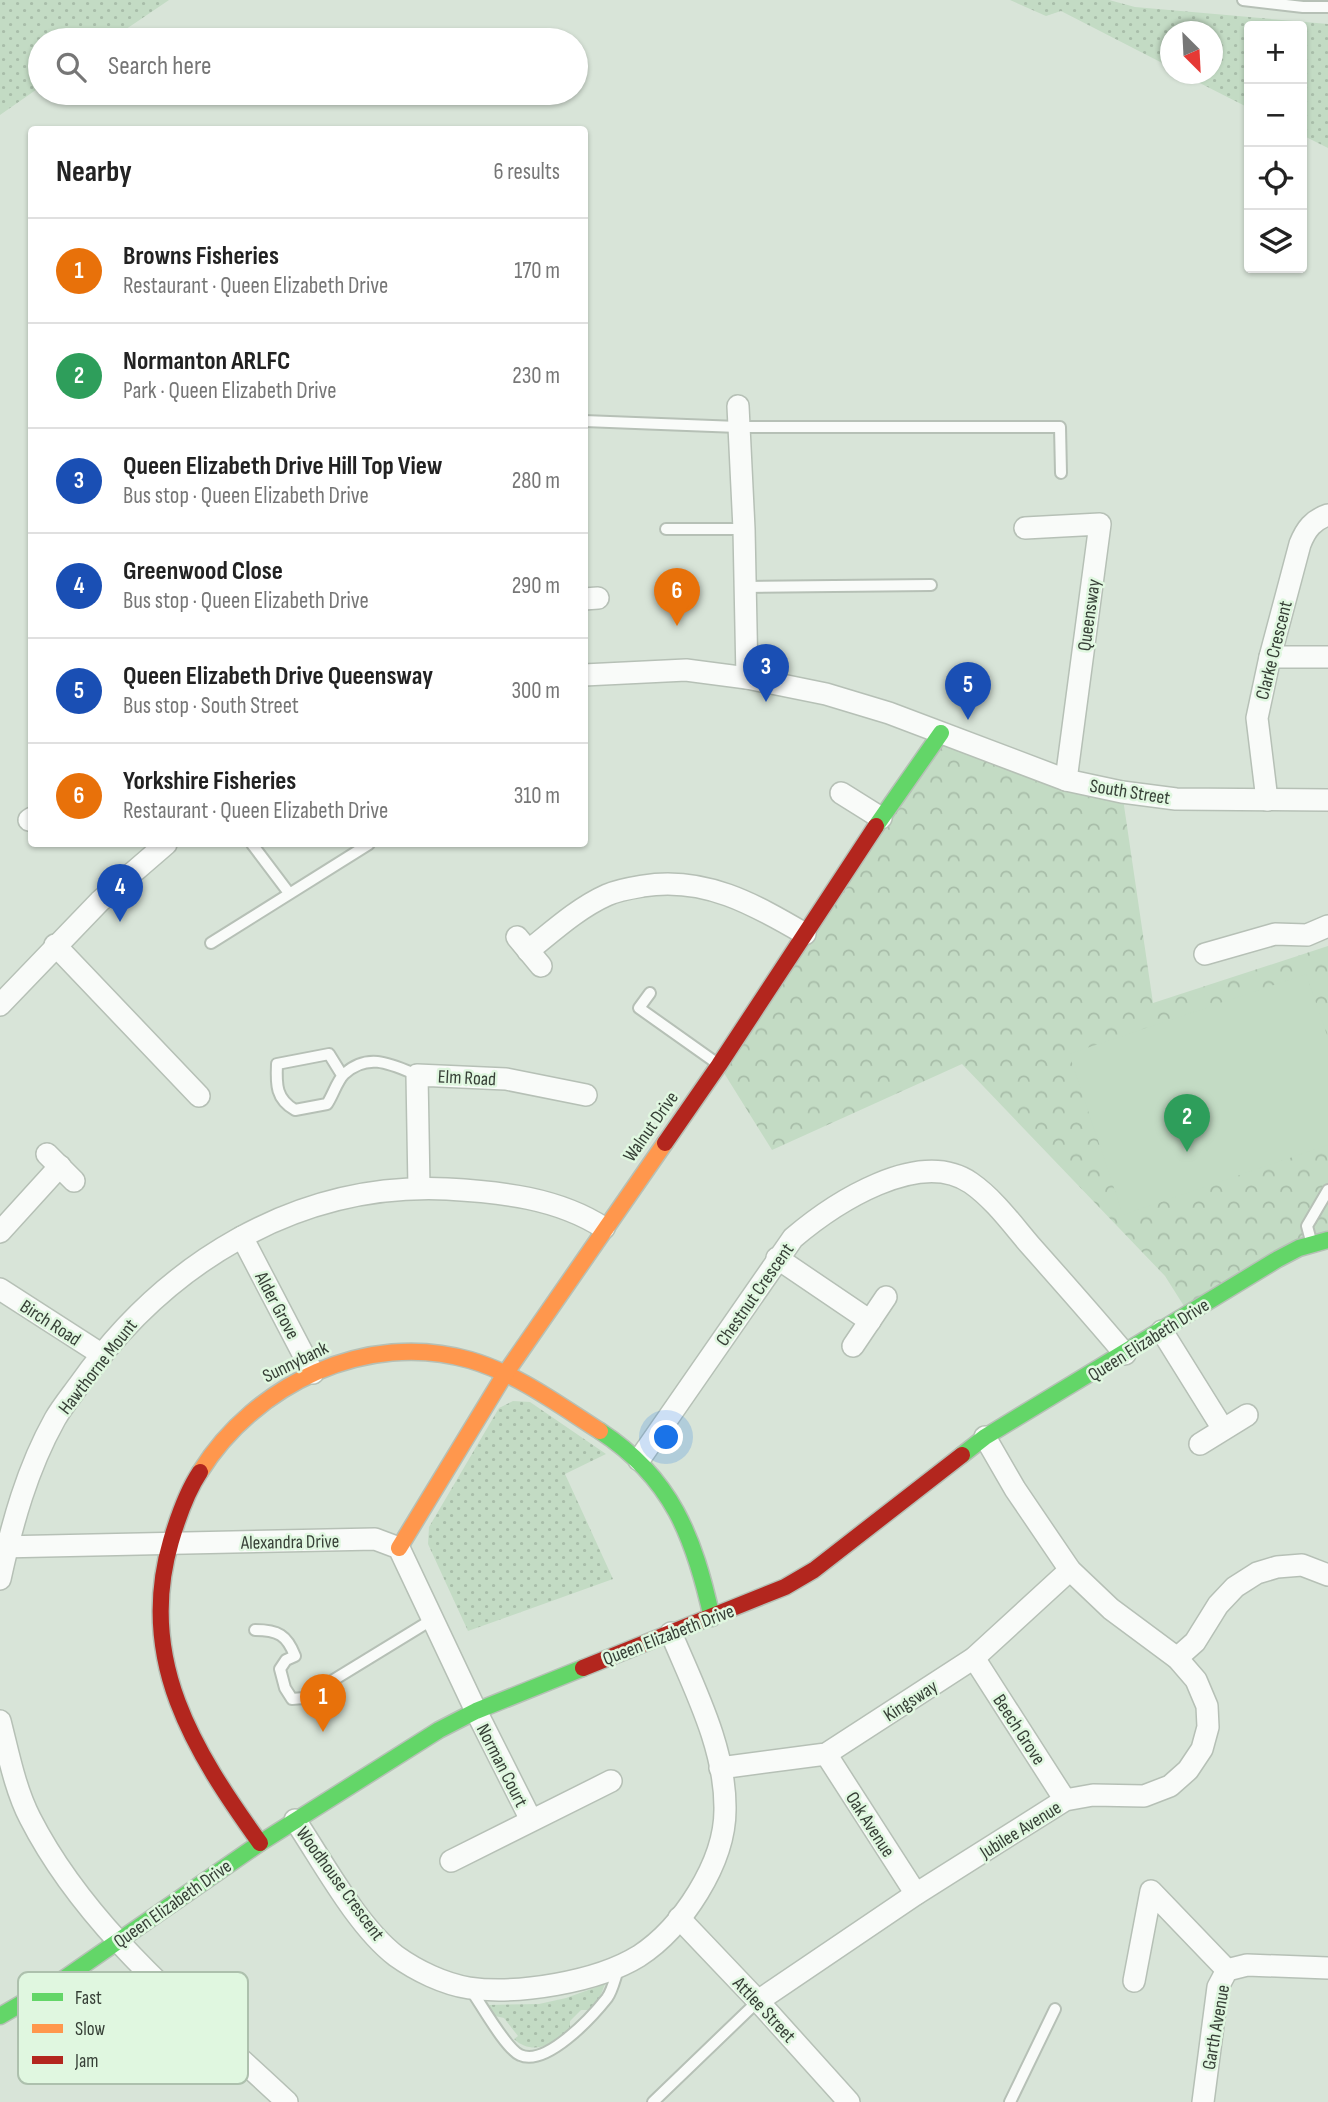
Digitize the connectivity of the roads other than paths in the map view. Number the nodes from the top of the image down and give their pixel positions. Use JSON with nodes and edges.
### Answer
{"nodes":[{"id":1,"x":1243,"y":0,"type":"edge"},
{"id":2,"x":1328,"y":6,"type":"edge"},
{"id":3,"x":738,"y":416,"type":"junction"},
{"id":4,"x":588,"y":421,"type":"edge"},
{"id":5,"x":1061,"y":474,"type":"dead end"},
{"id":6,"x":1328,"y":515,"type":"edge"},
{"id":7,"x":1025,"y":528,"type":"dead end"},
{"id":8,"x":666,"y":529,"type":"dead end"},
{"id":9,"x":744,"y":529,"type":"junction"},
{"id":10,"x":931,"y":585,"type":"dead end"},
{"id":11,"x":745,"y":587,"type":"junction"},
{"id":12,"x":1270,"y":657,"type":"junction"},
{"id":13,"x":1328,"y":657,"type":"edge"},
{"id":14,"x":588,"y":675,"type":"edge"},
{"id":15,"x":747,"y":678,"type":"junction"},
{"id":16,"x":941,"y":733,"type":"junction"},
{"id":17,"x":1066,"y":780,"type":"junction"},
{"id":18,"x":841,"y":793,"type":"dead end"},
{"id":19,"x":1267,"y":800,"type":"junction"},
{"id":20,"x":1328,"y":800,"type":"edge"},
{"id":21,"x":881,"y":818,"type":"junction"},
{"id":22,"x":162,"y":847,"type":"edge"},
{"id":23,"x":254,"y":847,"type":"edge"},
{"id":24,"x":364,"y":847,"type":"edge"},
{"id":25,"x":289,"y":894,"type":"junction"},
{"id":26,"x":1328,"y":926,"type":"edge"},
{"id":27,"x":805,"y":934,"type":"junction"},
{"id":28,"x":211,"y":943,"type":"dead end"},
{"id":29,"x":55,"y":945,"type":"junction"},
{"id":30,"x":528,"y":952,"type":"dead end"},
{"id":31,"x":1205,"y":954,"type":"dead end"},
{"id":32,"x":650,"y":993,"type":"dead end"},
{"id":33,"x":0,"y":1005,"type":"edge"},
{"id":34,"x":719,"y":1065,"type":"junction"},
{"id":35,"x":342,"y":1075,"type":"junction"},
{"id":36,"x":417,"y":1075,"type":"junction"},
{"id":37,"x":586,"y":1095,"type":"dead end"},
{"id":38,"x":200,"y":1096,"type":"dead end"},
{"id":39,"x":60,"y":1167,"type":"dead end"},
{"id":40,"x":419,"y":1188,"type":"junction"},
{"id":41,"x":1328,"y":1190,"type":"edge"},
{"id":42,"x":604,"y":1228,"type":"junction"},
{"id":43,"x":0,"y":1232,"type":"edge"},
{"id":44,"x":242,"y":1237,"type":"junction"},
{"id":45,"x":1328,"y":1240,"type":"edge"},
{"id":46,"x":1311,"y":1244,"type":"junction"},
{"id":47,"x":777,"y":1258,"type":"junction"},
{"id":48,"x":0,"y":1289,"type":"edge"},
{"id":49,"x":886,"y":1297,"type":"dead end"},
{"id":50,"x":870,"y":1321,"type":"junction"},
{"id":51,"x":1162,"y":1331,"type":"junction"},
{"id":52,"x":853,"y":1346,"type":"dead end"},
{"id":53,"x":101,"y":1354,"type":"junction"},
{"id":54,"x":1125,"y":1354,"type":"junction"},
{"id":55,"x":313,"y":1373,"type":"junction"},
{"id":56,"x":506,"y":1374,"type":"junction"},
{"id":57,"x":1247,"y":1415,"type":"dead end"},
{"id":58,"x":1223,"y":1429,"type":"junction"},
{"id":59,"x":985,"y":1437,"type":"junction"},
{"id":60,"x":1200,"y":1444,"type":"dead end"},
{"id":61,"x":639,"y":1460,"type":"junction"},
{"id":62,"x":169,"y":1543,"type":"junction"},
{"id":63,"x":4,"y":1547,"type":"edge"},
{"id":64,"x":399,"y":1548,"type":"junction"},
{"id":65,"x":1070,"y":1570,"type":"junction"},
{"id":66,"x":1328,"y":1575,"type":"edge"},
{"id":67,"x":0,"y":1579,"type":"edge"},
{"id":68,"x":712,"y":1618,"type":"junction"},
{"id":69,"x":433,"y":1619,"type":"junction"},
{"id":70,"x":255,"y":1630,"type":"dead end"},
{"id":71,"x":671,"y":1633,"type":"junction"},
{"id":72,"x":974,"y":1658,"type":"junction"},
{"id":73,"x":1177,"y":1658,"type":"junction"},
{"id":74,"x":476,"y":1711,"type":"junction"},
{"id":75,"x":0,"y":1721,"type":"edge"},
{"id":76,"x":826,"y":1754,"type":"junction"},
{"id":77,"x":720,"y":1768,"type":"junction"},
{"id":78,"x":611,"y":1781,"type":"dead end"},
{"id":79,"x":1065,"y":1800,"type":"junction"},
{"id":80,"x":295,"y":1820,"type":"junction"},
{"id":81,"x":531,"y":1820,"type":"junction"},
{"id":82,"x":260,"y":1843,"type":"junction"},
{"id":83,"x":451,"y":1861,"type":"dead end"},
{"id":84,"x":916,"y":1894,"type":"junction"},
{"id":85,"x":679,"y":1919,"type":"junction"},
{"id":86,"x":117,"y":1942,"type":"junction"},
{"id":87,"x":620,"y":1965,"type":"junction"},
{"id":88,"x":1328,"y":1968,"type":"edge"},
{"id":89,"x":1227,"y":1970,"type":"junction"},
{"id":90,"x":74,"y":1972,"type":"edge"},
{"id":91,"x":149,"y":1972,"type":"edge"},
{"id":92,"x":1134,"y":1981,"type":"dead end"},
{"id":93,"x":469,"y":1988,"type":"junction"},
{"id":94,"x":758,"y":2001,"type":"junction"},
{"id":95,"x":18,"y":2006,"type":"edge"},
{"id":96,"x":1055,"y":2009,"type":"dead end"},
{"id":97,"x":0,"y":2016,"type":"edge"},
{"id":98,"x":248,"y":2065,"type":"edge"},
{"id":99,"x":287,"y":2102,"type":"edge"},
{"id":100,"x":653,"y":2102,"type":"edge"},
{"id":101,"x":849,"y":2102,"type":"edge"},
{"id":102,"x":1010,"y":2102,"type":"edge"},
{"id":103,"x":1203,"y":2102,"type":"edge"}],
"edges":[{"from":1,"to":2,"type":"lane"},
{"from":3,"to":4,"type":"lane"},
{"from":3,"to":5,"type":"lane"},
{"from":3,"to":9,"type":"street"},
{"from":6,"to":12,"type":"street","name":"Clarke Crescent"},
{"from":7,"to":17,"type":"street","name":"Queensway"},
{"from":8,"to":9,"type":"lane"},
{"from":9,"to":11,"type":"street"},
{"from":10,"to":11,"type":"lane"},
{"from":11,"to":15,"type":"street"},
{"from":12,"to":13,"type":"street"},
{"from":12,"to":19,"type":"street","name":"Clarke Crescent"},
{"from":14,"to":15,"type":"street"},
{"from":15,"to":16,"type":"street"},
{"from":16,"to":17,"type":"street","name":"South Street"},
{"from":16,"to":21,"type":"street","name":"Walnut Drive"},
{"from":17,"to":19,"type":"street","name":"South Street"},
{"from":18,"to":21,"type":"street"},
{"from":19,"to":20,"type":"street","name":"South Street"},
{"from":21,"to":27,"type":"street","name":"Walnut Drive"},
{"from":22,"to":29,"type":"street"},
{"from":23,"to":25,"type":"lane"},
{"from":24,"to":25,"type":"lane"},
{"from":25,"to":28,"type":"lane"},
{"from":26,"to":31,"type":"street"},
{"from":27,"to":30,"type":"street"},
{"from":27,"to":34,"type":"street","name":"Walnut Drive"},
{"from":29,"to":33,"type":"street"},
{"from":29,"to":38,"type":"street"},
{"from":32,"to":34,"type":"lane"},
{"from":34,"to":42,"type":"street","name":"Walnut Drive"},
{"from":35,"to":35,"type":"lane"},
{"from":35,"to":36,"type":"lane"},
{"from":36,"to":37,"type":"street","name":"Elm Road"},
{"from":36,"to":40,"type":"street","name":"Elm Road"},
{"from":39,"to":43,"type":"street"},
{"from":40,"to":42,"type":"street","name":"Hawthorne Mount"},
{"from":40,"to":44,"type":"street","name":"Hawthorne Mount"},
{"from":41,"to":46,"type":"lane"},
{"from":42,"to":56,"type":"street","name":"Walnut Drive"},
{"from":44,"to":53,"type":"street","name":"Hawthorne Mount"},
{"from":44,"to":55,"type":"street","name":"Alder Grove"},
{"from":45,"to":46,"type":"street","name":"Queen Elizabeth Drive"},
{"from":46,"to":51,"type":"street","name":"Queen Elizabeth Drive"},
{"from":47,"to":50,"type":"street"},
{"from":47,"to":54,"type":"street","name":"Chestnut Crescent"},
{"from":47,"to":61,"type":"street","name":"Chestnut Crescent"},
{"from":48,"to":53,"type":"street","name":"Birch Road"},
{"from":49,"to":50,"type":"street"},
{"from":50,"to":52,"type":"street"},
{"from":51,"to":54,"type":"street","name":"Queen Elizabeth Drive"},
{"from":51,"to":58,"type":"street"},
{"from":53,"to":63,"type":"street","name":"Hawthorne Mount"},
{"from":54,"to":59,"type":"street","name":"Queen Elizabeth Drive"},
{"from":55,"to":56,"type":"street","name":"Sunnybank"},
{"from":55,"to":62,"type":"street","name":"Sunnybank"},
{"from":56,"to":61,"type":"street","name":"Sunnybank"},
{"from":56,"to":64,"type":"street","name":"Walnut Drive"},
{"from":57,"to":58,"type":"street"},
{"from":58,"to":60,"type":"street"},
{"from":59,"to":65,"type":"street","name":"Jubilee Avenue"},
{"from":59,"to":68,"type":"street","name":"Queen Elizabeth Drive"},
{"from":61,"to":68,"type":"street","name":"Sunnybank"},
{"from":62,"to":63,"type":"street","name":"Alexandra Drive"},
{"from":62,"to":64,"type":"street","name":"Alexandra Drive"},
{"from":62,"to":82,"type":"street","name":"Sunnybank"},
{"from":63,"to":67,"type":"street","name":"Hawthorne Mount"},
{"from":64,"to":69,"type":"street"},
{"from":65,"to":72,"type":"street","name":"Kingsway"},
{"from":65,"to":73,"type":"street","name":"Jubilee Avenue"},
{"from":66,"to":73,"type":"street"},
{"from":68,"to":71,"type":"street","name":"Queen Elizabeth Drive"},
{"from":69,"to":70,"type":"lane"},
{"from":69,"to":74,"type":"street"},
{"from":71,"to":74,"type":"street","name":"Queen Elizabeth Drive"},
{"from":71,"to":77,"type":"street","name":"Woodhouse Crescent"},
{"from":72,"to":76,"type":"street","name":"Kingsway"},
{"from":72,"to":79,"type":"street","name":"Beech Grove"},
{"from":73,"to":79,"type":"street","name":"Jubilee Avenue"},
{"from":74,"to":80,"type":"street","name":"Queen Elizabeth Drive"},
{"from":74,"to":81,"type":"street","name":"Norman Court"},
{"from":75,"to":86,"type":"street"},
{"from":76,"to":77,"type":"street","name":"Kingsway"},
{"from":76,"to":84,"type":"street","name":"Oak Avenue"},
{"from":77,"to":85,"type":"street","name":"Woodhouse Crescent"},
{"from":78,"to":81,"type":"street","name":"Norman Court"},
{"from":79,"to":84,"type":"street","name":"Jubilee Avenue"},
{"from":80,"to":82,"type":"street","name":"Queen Elizabeth Drive"},
{"from":80,"to":93,"type":"street","name":"Woodhouse Crescent"},
{"from":81,"to":83,"type":"street","name":"Norman Court"},
{"from":82,"to":86,"type":"street","name":"Queen Elizabeth Drive"},
{"from":84,"to":94,"type":"street","name":"Jubilee Avenue"},
{"from":85,"to":87,"type":"street","name":"Woodhouse Crescent"},
{"from":85,"to":94,"type":"street","name":"Attlee Street"},
{"from":86,"to":90,"type":"street","name":"Queen Elizabeth Drive"},
{"from":86,"to":91,"type":"street"},
{"from":87,"to":93,"type":"street","name":"Woodhouse Crescent"},
{"from":87,"to":93,"type":"lane"},
{"from":88,"to":89,"type":"street","name":"Garth Avenue"},
{"from":89,"to":92,"type":"street"},
{"from":89,"to":103,"type":"street","name":"Garth Avenue"},
{"from":94,"to":100,"type":"lane"},
{"from":94,"to":101,"type":"street","name":"Attlee Street"},
{"from":95,"to":97,"type":"street","name":"Queen Elizabeth Drive"},
{"from":96,"to":102,"type":"lane"},
{"from":98,"to":99,"type":"street"}]}
